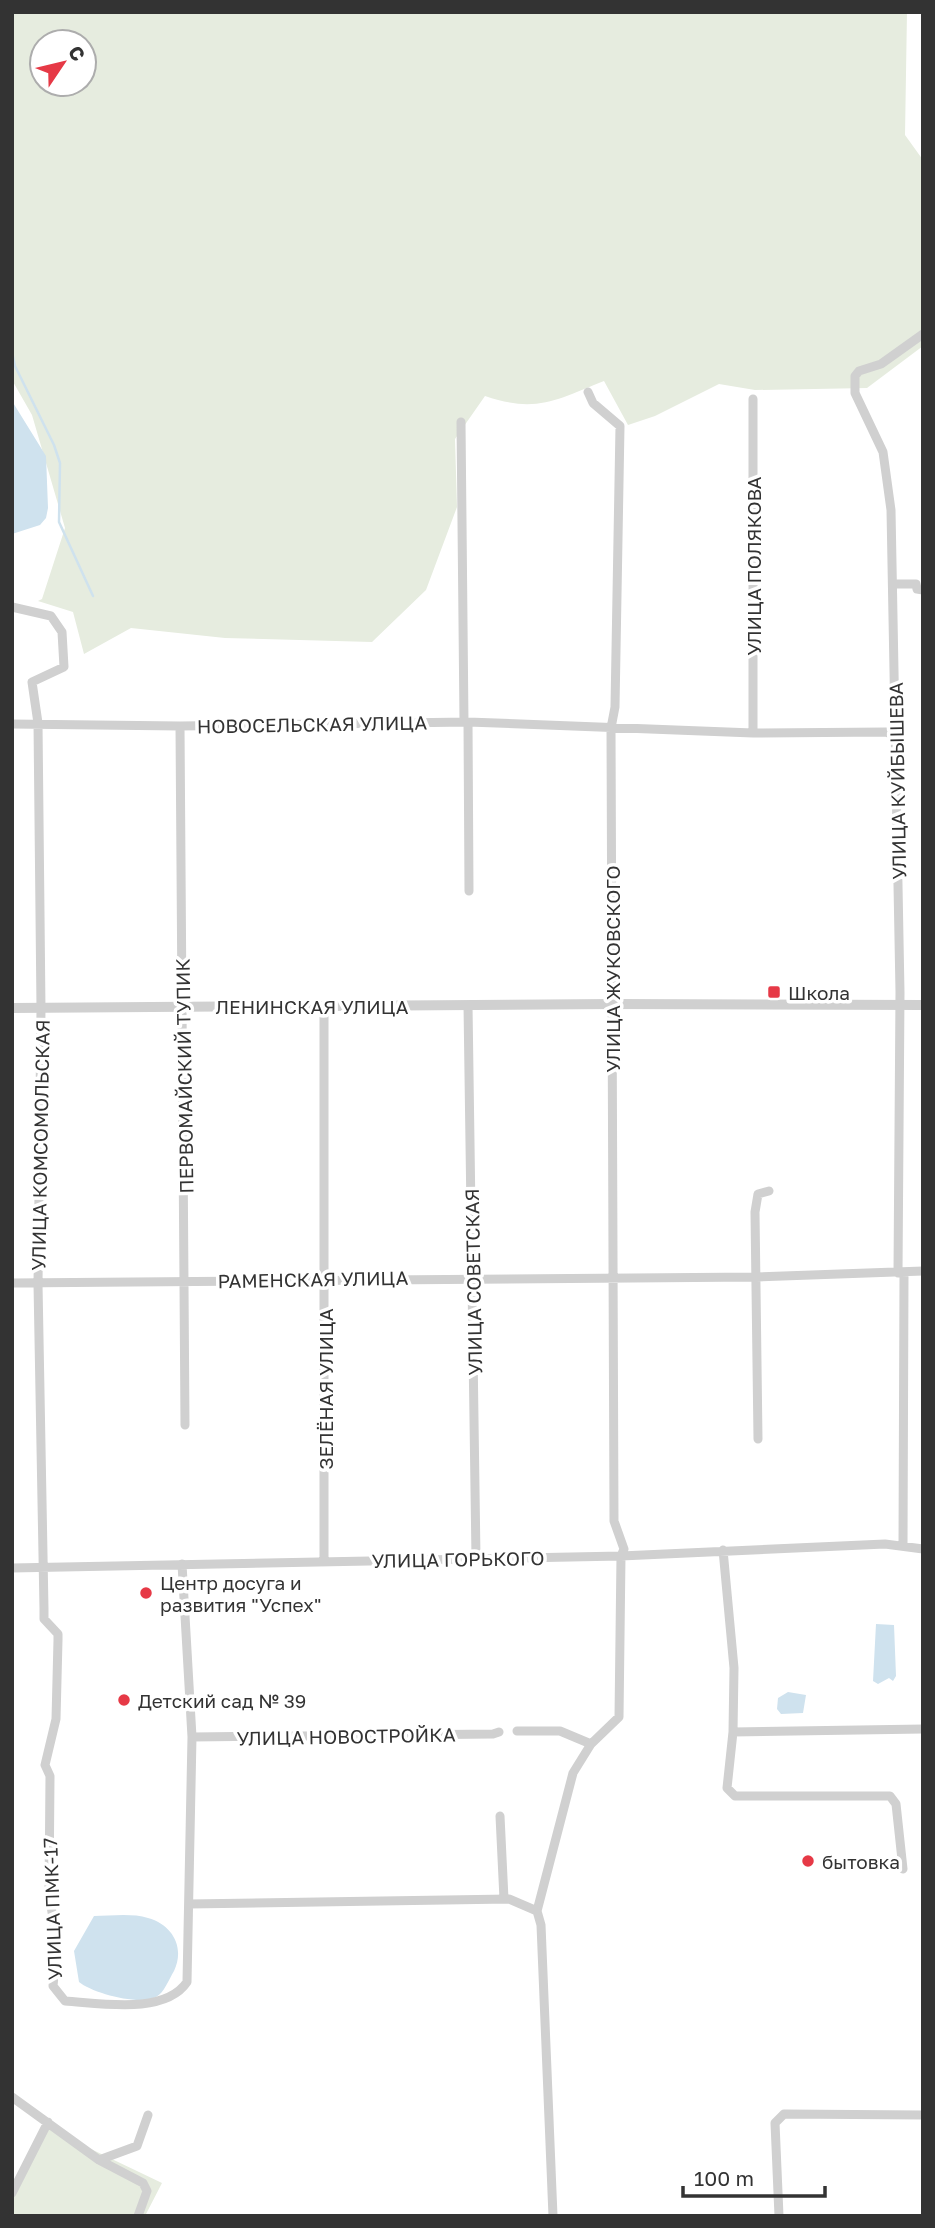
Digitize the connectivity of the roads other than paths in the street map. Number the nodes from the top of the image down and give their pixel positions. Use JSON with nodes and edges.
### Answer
{"nodes":[{"id":1,"x":923,"y":334,"type":"edge"},
{"id":2,"x":588,"y":392,"type":"dead end"},
{"id":3,"x":754,"y":400,"type":"dead end"},
{"id":4,"x":461,"y":422,"type":"dead end"},
{"id":5,"x":893,"y":584,"type":"junction"},
{"id":6,"x":923,"y":590,"type":"edge"},
{"id":7,"x":12,"y":607,"type":"edge"},
{"id":8,"x":466,"y":722,"type":"junction"},
{"id":9,"x":38,"y":723,"type":"junction"},
{"id":10,"x":12,"y":724,"type":"edge"},
{"id":11,"x":180,"y":726,"type":"junction"},
{"id":12,"x":611,"y":728,"type":"junction"},
{"id":13,"x":753,"y":733,"type":"junction"},
{"id":14,"x":896,"y":736,"type":"junction"},
{"id":15,"x":469,"y":891,"type":"dead end"},
{"id":16,"x":612,"y":1004,"type":"junction"},
{"id":17,"x":468,"y":1005,"type":"junction"},
{"id":18,"x":900,"y":1005,"type":"junction"},
{"id":19,"x":923,"y":1005,"type":"edge"},
{"id":20,"x":324,"y":1006,"type":"junction"},
{"id":21,"x":183,"y":1007,"type":"junction"},
{"id":22,"x":12,"y":1008,"type":"edge"},
{"id":23,"x":41,"y":1009,"type":"junction"},
{"id":24,"x":769,"y":1191,"type":"dead end"},
{"id":25,"x":923,"y":1271,"type":"edge"},
{"id":26,"x":901,"y":1273,"type":"junction"},
{"id":27,"x":474,"y":1277,"type":"junction"},
{"id":28,"x":614,"y":1277,"type":"junction"},
{"id":29,"x":756,"y":1277,"type":"junction"},
{"id":30,"x":325,"y":1279,"type":"junction"},
{"id":31,"x":186,"y":1281,"type":"junction"},
{"id":32,"x":12,"y":1283,"type":"edge"},
{"id":33,"x":38,"y":1284,"type":"junction"},
{"id":34,"x":185,"y":1425,"type":"dead end"},
{"id":35,"x":758,"y":1439,"type":"dead end"},
{"id":36,"x":903,"y":1546,"type":"junction"},
{"id":37,"x":923,"y":1549,"type":"edge"},
{"id":38,"x":723,"y":1550,"type":"junction"},
{"id":39,"x":621,"y":1556,"type":"junction"},
{"id":40,"x":476,"y":1558,"type":"junction"},
{"id":41,"x":324,"y":1562,"type":"junction"},
{"id":42,"x":182,"y":1564,"type":"junction"},
{"id":43,"x":44,"y":1567,"type":"junction"},
{"id":44,"x":12,"y":1568,"type":"edge"},
{"id":45,"x":923,"y":1729,"type":"edge"},
{"id":46,"x":517,"y":1731,"type":"dead end"},
{"id":47,"x":499,"y":1732,"type":"dead end"},
{"id":48,"x":733,"y":1732,"type":"junction"},
{"id":49,"x":192,"y":1737,"type":"junction"},
{"id":50,"x":591,"y":1744,"type":"junction"},
{"id":51,"x":500,"y":1815,"type":"dead end"},
{"id":52,"x":903,"y":1869,"type":"dead end"},
{"id":53,"x":504,"y":1899,"type":"junction"},
{"id":54,"x":189,"y":1905,"type":"junction"},
{"id":55,"x":537,"y":1911,"type":"junction"},
{"id":56,"x":12,"y":2097,"type":"edge"},
{"id":57,"x":148,"y":2115,"type":"dead end"},
{"id":58,"x":923,"y":2115,"type":"edge"},
{"id":59,"x":48,"y":2122,"type":"junction"},
{"id":60,"x":99,"y":2160,"type":"junction"},
{"id":61,"x":12,"y":2193,"type":"edge"},
{"id":62,"x":138,"y":2216,"type":"edge"},
{"id":63,"x":553,"y":2216,"type":"edge"},
{"id":64,"x":779,"y":2216,"type":"edge"}],
"edges":[{"from":1,"to":5,"type":"street","name":"УЛИЦА КУЙБЫШЕВА"},
{"from":2,"to":12,"type":"street","name":"УЛИЦА ЖУКОВСКОГО"},
{"from":3,"to":13,"type":"street","name":"УЛИЦА ПОЛЯКОВА"},
{"from":4,"to":8,"type":"street"},
{"from":5,"to":6,"type":"street"},
{"from":5,"to":14,"type":"street","name":"УЛИЦА КУЙБЫШЕВА"},
{"from":7,"to":9,"type":"street","name":"УЛИЦА КОМСОМОЛЬСКАЯ"},
{"from":8,"to":11,"type":"street","name":"НОВОСЕЛЬСКАЯ УЛИЦА"},
{"from":8,"to":12,"type":"street","name":"НОВОСЕЛЬСКАЯ УЛИЦА"},
{"from":8,"to":15,"type":"street"},
{"from":9,"to":10,"type":"street","name":"НОВОСЕЛЬСКАЯ УЛИЦА"},
{"from":9,"to":11,"type":"street","name":"НОВОСЕЛЬСКАЯ УЛИЦА"},
{"from":9,"to":23,"type":"street","name":"УЛИЦА КОМСОМОЛЬСКАЯ"},
{"from":11,"to":21,"type":"street","name":"ПЕРВОМАЙСКИЙ ТУПИК"},
{"from":12,"to":13,"type":"street","name":"НОВОСЕЛЬСКАЯ УЛИЦА"},
{"from":12,"to":16,"type":"street","name":"УЛИЦА ЖУКОВСКОГО"},
{"from":13,"to":14,"type":"street","name":"НОВОСЕЛЬСКАЯ УЛИЦА"},
{"from":14,"to":18,"type":"street","name":"УЛИЦА КУЙБЫШЕВА"},
{"from":16,"to":17,"type":"street","name":"ЛЕНИНСКАЯ УЛИЦА"},
{"from":16,"to":18,"type":"street","name":"ЛЕНИНСКАЯ УЛИЦА"},
{"from":16,"to":28,"type":"street","name":"УЛИЦА ЖУКОВСКОГО"},
{"from":17,"to":20,"type":"street","name":"ЛЕНИНСКАЯ УЛИЦА"},
{"from":17,"to":27,"type":"street","name":"УЛИЦА СОВЕТСКАЯ"},
{"from":18,"to":19,"type":"street","name":"ЛЕНИНСКАЯ УЛИЦА"},
{"from":18,"to":26,"type":"street","name":"УЛИЦА КУЙБЫШЕВА"},
{"from":20,"to":21,"type":"street","name":"ЛЕНИНСКАЯ УЛИЦА"},
{"from":20,"to":30,"type":"street","name":"ЗЕЛЁНАЯ УЛИЦА"},
{"from":21,"to":23,"type":"street","name":"ЛЕНИНСКАЯ УЛИЦА"},
{"from":21,"to":31,"type":"street","name":"ПЕРВОМАЙСКИЙ ТУПИК"},
{"from":22,"to":23,"type":"street","name":"ЛЕНИНСКАЯ УЛИЦА"},
{"from":23,"to":33,"type":"street","name":"УЛИЦА КОМСОМОЛЬСКАЯ"},
{"from":24,"to":29,"type":"street"},
{"from":25,"to":26,"type":"street","name":"РАМЕНСКАЯ УЛИЦА"},
{"from":26,"to":29,"type":"street","name":"РАМЕНСКАЯ УЛИЦА"},
{"from":26,"to":36,"type":"street"},
{"from":27,"to":28,"type":"street","name":"РАМЕНСКАЯ УЛИЦА"},
{"from":27,"to":30,"type":"street","name":"РАМЕНСКАЯ УЛИЦА"},
{"from":27,"to":40,"type":"street","name":"УЛИЦА СОВЕТСКАЯ"},
{"from":28,"to":29,"type":"street","name":"РАМЕНСКАЯ УЛИЦА"},
{"from":28,"to":39,"type":"street","name":"УЛИЦА ЖУКОВСКОГО"},
{"from":29,"to":35,"type":"street"},
{"from":30,"to":31,"type":"street","name":"РАМЕНСКАЯ УЛИЦА"},
{"from":30,"to":41,"type":"street","name":"ЗЕЛЁНАЯ УЛИЦА"},
{"from":31,"to":33,"type":"street","name":"РАМЕНСКАЯ УЛИЦА"},
{"from":31,"to":34,"type":"street","name":"ПЕРВОМАЙСКИЙ ТУПИК"},
{"from":32,"to":33,"type":"street","name":"РАМЕНСКАЯ УЛИЦА"},
{"from":33,"to":43,"type":"street","name":"УЛИЦА КОМСОМОЛЬСКАЯ"},
{"from":36,"to":37,"type":"street","name":"УЛИЦА ГОРЬКОГО"},
{"from":36,"to":38,"type":"street","name":"УЛИЦА ГОРЬКОГО"},
{"from":38,"to":39,"type":"street","name":"УЛИЦА ГОРЬКОГО"},
{"from":38,"to":48,"type":"street"},
{"from":39,"to":40,"type":"street","name":"УЛИЦА ГОРЬКОГО"},
{"from":39,"to":50,"type":"street","name":"УЛИЦА ЖУКОВСКОГО"},
{"from":40,"to":41,"type":"street","name":"УЛИЦА ГОРЬКОГО"},
{"from":41,"to":42,"type":"street","name":"УЛИЦА ГОРЬКОГО"},
{"from":42,"to":43,"type":"street","name":"УЛИЦА ГОРЬКОГО"},
{"from":42,"to":49,"type":"street","name":"УЛИЦА ПМК-17"},
{"from":43,"to":44,"type":"street","name":"УЛИЦА ГОРЬКОГО"},
{"from":43,"to":54,"type":"street","name":"УЛИЦА ПМК-17"},
{"from":45,"to":48,"type":"street"},
{"from":46,"to":50,"type":"street"},
{"from":47,"to":49,"type":"street","name":"УЛИЦА НОВОСТРОЙКА"},
{"from":48,"to":52,"type":"street"},
{"from":49,"to":54,"type":"street","name":"УЛИЦА ПМК-17"},
{"from":50,"to":55,"type":"street","name":"УЛИЦА ЖУКОВСКОГО"},
{"from":51,"to":53,"type":"street"},
{"from":53,"to":54,"type":"street"},
{"from":53,"to":55,"type":"street"},
{"from":55,"to":63,"type":"street"},
{"from":56,"to":59,"type":"street"},
{"from":57,"to":60,"type":"street"},
{"from":58,"to":64,"type":"street"},
{"from":59,"to":60,"type":"street"},
{"from":59,"to":61,"type":"street"},
{"from":60,"to":62,"type":"street"}]}
